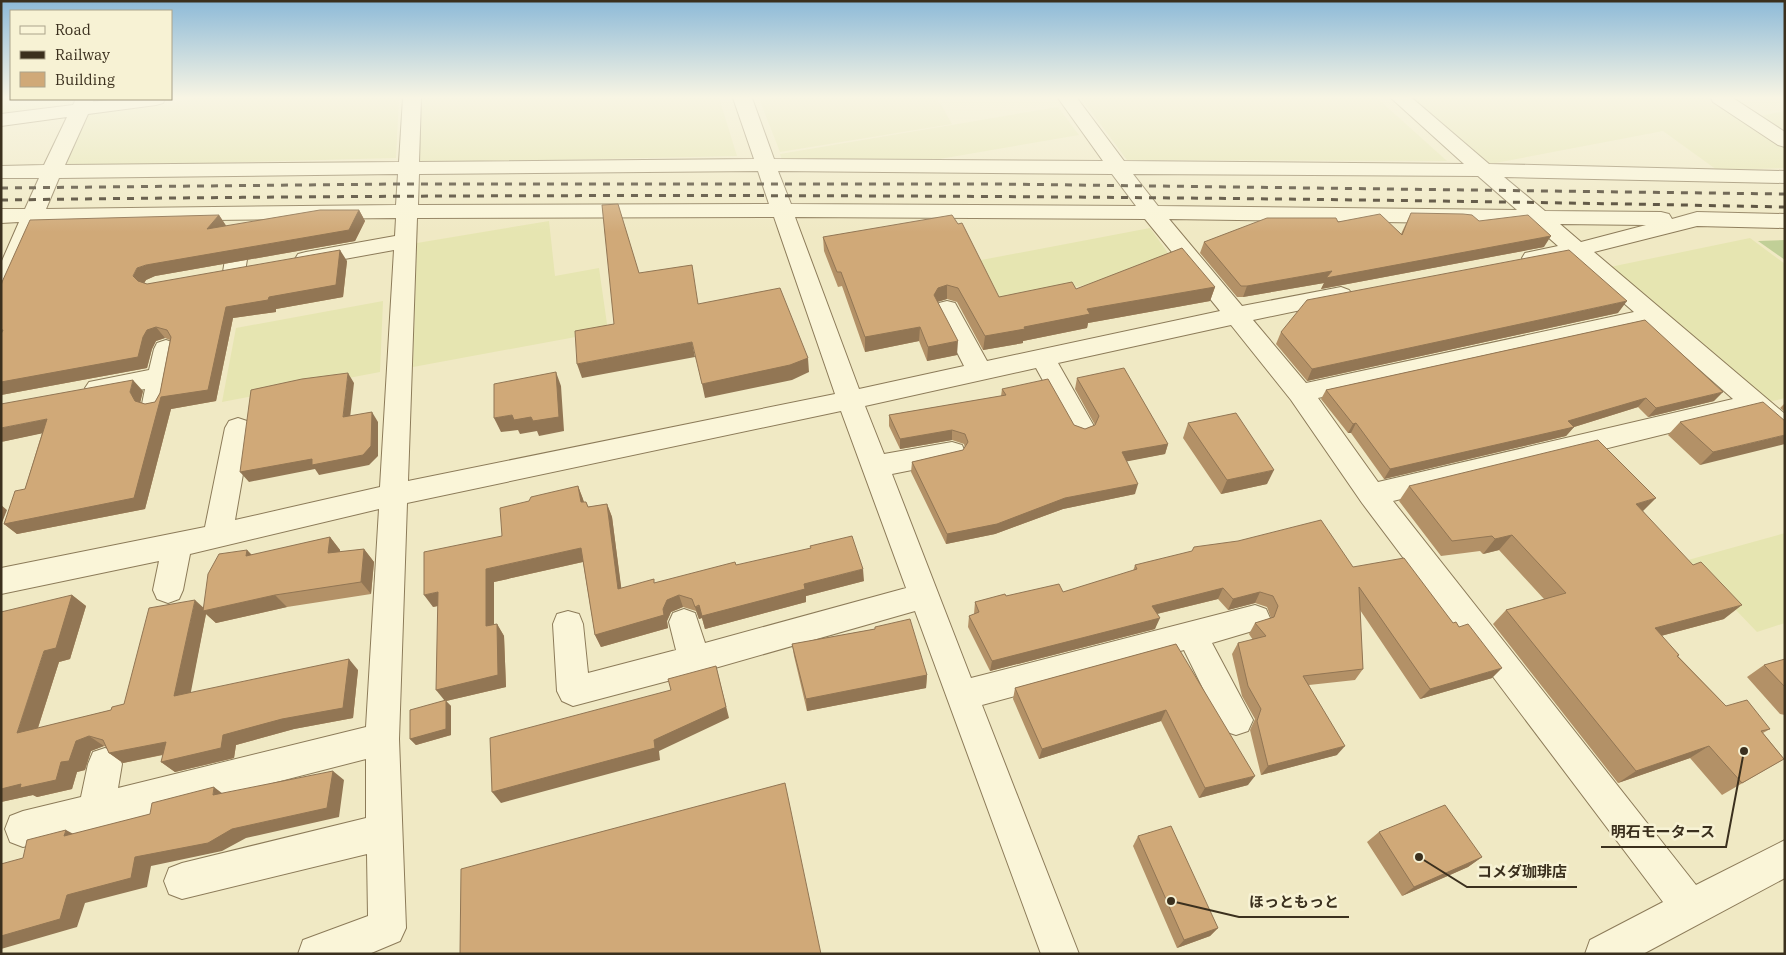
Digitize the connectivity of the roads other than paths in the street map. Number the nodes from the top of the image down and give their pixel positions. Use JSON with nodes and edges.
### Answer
{"nodes":[{"id":1,"x":65,"y":143,"type":"edge"},
{"id":2,"x":411,"y":143,"type":"edge"},
{"id":3,"x":758,"y":143,"type":"edge"},
{"id":4,"x":1100,"y":143,"type":"edge"},
{"id":5,"x":1453,"y":143,"type":"edge"},
{"id":6,"x":766,"y":165,"type":"junction"},
{"id":7,"x":1118,"y":167,"type":"junction"},
{"id":8,"x":410,"y":169,"type":"junction"},
{"id":9,"x":1485,"y":170,"type":"junction"},
{"id":10,"x":1,"y":172,"type":"edge"},
{"id":11,"x":51,"y":172,"type":"junction"},
{"id":12,"x":1785,"y":177,"type":"edge"},
{"id":13,"x":782,"y":210,"type":"junction"},
{"id":14,"x":1151,"y":212,"type":"junction"},
{"id":15,"x":407,"y":213,"type":"junction"},
{"id":16,"x":34,"y":215,"type":"junction"},
{"id":17,"x":1,"y":216,"type":"edge"},
{"id":18,"x":1539,"y":217,"type":"junction"},
{"id":19,"x":1697,"y":219,"type":"junction"},
{"id":20,"x":1785,"y":221,"type":"edge"},
{"id":21,"x":405,"y":241,"type":"junction"},
{"id":22,"x":1576,"y":250,"type":"junction"},
{"id":23,"x":282,"y":263,"type":"edge"},
{"id":24,"x":1509,"y":263,"type":"edge"},
{"id":25,"x":1,"y":290,"type":"edge"},
{"id":26,"x":1364,"y":291,"type":"edge"},
{"id":27,"x":947,"y":309,"type":"dead end"},
{"id":28,"x":1238,"y":315,"type":"junction"},
{"id":29,"x":1654,"y":316,"type":"junction"},
{"id":30,"x":166,"y":349,"type":"dead end"},
{"id":31,"x":1043,"y":359,"type":"junction"},
{"id":32,"x":980,"y":372,"type":"junction"},
{"id":33,"x":160,"y":376,"type":"junction"},
{"id":34,"x":76,"y":392,"type":"edge"},
{"id":35,"x":1300,"y":394,"type":"junction"},
{"id":36,"x":850,"y":400,"type":"junction"},
{"id":37,"x":1754,"y":403,"type":"junction"},
{"id":38,"x":155,"y":404,"type":"edge"},
{"id":39,"x":238,"y":428,"type":"dead end"},
{"id":40,"x":1082,"y":428,"type":"edge"},
{"id":41,"x":1785,"y":429,"type":"edge"},
{"id":42,"x":952,"y":452,"type":"edge"},
{"id":43,"x":876,"y":466,"type":"junction"},
{"id":44,"x":394,"y":495,"type":"junction"},
{"id":45,"x":1372,"y":495,"type":"junction"},
{"id":46,"x":218,"y":535,"type":"junction"},
{"id":47,"x":177,"y":545,"type":"junction"},
{"id":48,"x":1,"y":581,"type":"edge"},
{"id":49,"x":168,"y":590,"type":"dead end"},
{"id":50,"x":924,"y":596,"type":"junction"},
{"id":51,"x":1254,"y":618,"type":"dead end"},
{"id":52,"x":684,"y":622,"type":"dead end"},
{"id":53,"x":568,"y":624,"type":"dead end"},
{"id":54,"x":1192,"y":634,"type":"junction"},
{"id":55,"x":694,"y":660,"type":"junction"},
{"id":56,"x":962,"y":695,"type":"junction"},
{"id":57,"x":1236,"y":720,"type":"dead end"},
{"id":58,"x":382,"y":739,"type":"junction"},
{"id":59,"x":105,"y":764,"type":"edge"},
{"id":60,"x":96,"y":810,"type":"junction"},
{"id":61,"x":23,"y":829,"type":"dead end"},
{"id":62,"x":383,"y":832,"type":"junction"},
{"id":63,"x":1785,"y":858,"type":"edge"},
{"id":64,"x":182,"y":881,"type":"dead end"},
{"id":65,"x":1692,"y":908,"type":"junction"},
{"id":66,"x":317,"y":954,"type":"edge"},
{"id":67,"x":1060,"y":954,"type":"edge"},
{"id":68,"x":1604,"y":954,"type":"edge"}],
"edges":[{"from":1,"to":11,"type":"street"},
{"from":2,"to":8,"type":"street"},
{"from":3,"to":6,"type":"street"},
{"from":4,"to":7,"type":"street"},
{"from":5,"to":9,"type":"street"},
{"from":6,"to":7,"type":"street"},
{"from":6,"to":8,"type":"street"},
{"from":6,"to":13,"type":"street"},
{"from":7,"to":9,"type":"street"},
{"from":7,"to":14,"type":"street"},
{"from":8,"to":11,"type":"street"},
{"from":8,"to":15,"type":"street"},
{"from":9,"to":12,"type":"street"},
{"from":9,"to":18,"type":"street"},
{"from":10,"to":11,"type":"street"},
{"from":11,"to":16,"type":"street"},
{"from":13,"to":14,"type":"street"},
{"from":13,"to":15,"type":"street"},
{"from":13,"to":36,"type":"street"},
{"from":14,"to":18,"type":"street"},
{"from":14,"to":28,"type":"street"},
{"from":15,"to":16,"type":"street"},
{"from":15,"to":21,"type":"street"},
{"from":16,"to":17,"type":"street"},
{"from":16,"to":25,"type":"street"},
{"from":18,"to":19,"type":"street"},
{"from":18,"to":22,"type":"street"},
{"from":19,"to":20,"type":"street"},
{"from":19,"to":22,"type":"street"},
{"from":21,"to":23,"type":"street"},
{"from":21,"to":44,"type":"street"},
{"from":22,"to":24,"type":"street"},
{"from":22,"to":29,"type":"street"},
{"from":26,"to":28,"type":"street"},
{"from":27,"to":32,"type":"street"},
{"from":28,"to":31,"type":"street"},
{"from":28,"to":35,"type":"street"},
{"from":29,"to":35,"type":"street"},
{"from":29,"to":37,"type":"street"},
{"from":30,"to":33,"type":"street"},
{"from":31,"to":32,"type":"street"},
{"from":31,"to":40,"type":"street"},
{"from":32,"to":36,"type":"street"},
{"from":33,"to":34,"type":"street"},
{"from":33,"to":38,"type":"street"},
{"from":35,"to":45,"type":"street"},
{"from":36,"to":43,"type":"street"},
{"from":36,"to":44,"type":"street"},
{"from":37,"to":41,"type":"street"},
{"from":37,"to":45,"type":"street"},
{"from":39,"to":46,"type":"street"},
{"from":42,"to":43,"type":"street"},
{"from":43,"to":50,"type":"street"},
{"from":44,"to":46,"type":"street"},
{"from":44,"to":58,"type":"street"},
{"from":45,"to":65,"type":"street"},
{"from":46,"to":47,"type":"street"},
{"from":47,"to":48,"type":"street"},
{"from":47,"to":49,"type":"street"},
{"from":50,"to":55,"type":"street"},
{"from":50,"to":56,"type":"street"},
{"from":51,"to":54,"type":"street"},
{"from":52,"to":55,"type":"street"},
{"from":53,"to":55,"type":"street"},
{"from":54,"to":56,"type":"street"},
{"from":54,"to":57,"type":"street"},
{"from":56,"to":67,"type":"street"},
{"from":58,"to":60,"type":"street"},
{"from":58,"to":62,"type":"street"},
{"from":59,"to":60,"type":"street"},
{"from":60,"to":61,"type":"street"},
{"from":62,"to":64,"type":"street"},
{"from":62,"to":66,"type":"street"},
{"from":63,"to":65,"type":"street"},
{"from":65,"to":68,"type":"street"}]}
